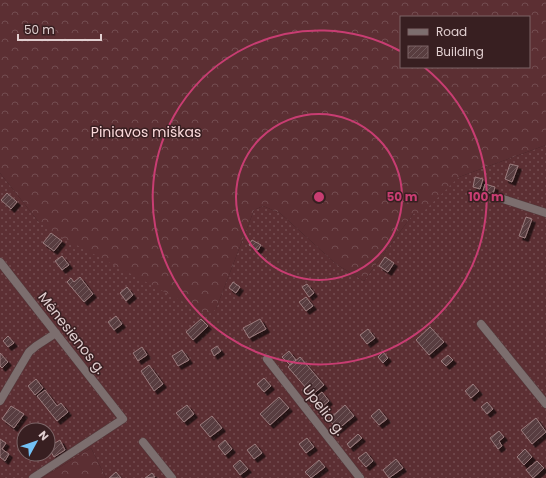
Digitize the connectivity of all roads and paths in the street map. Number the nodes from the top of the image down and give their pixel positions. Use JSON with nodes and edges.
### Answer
{"nodes":[{"id":1,"x":500,"y":198,"type":"dead end"},
{"id":2,"x":546,"y":213,"type":"edge"},
{"id":3,"x":0,"y":262,"type":"edge"},
{"id":4,"x":481,"y":324,"type":"dead end"},
{"id":5,"x":56,"y":333,"type":"junction"},
{"id":6,"x":267,"y":359,"type":"dead end"},
{"id":7,"x":0,"y":401,"type":"edge"},
{"id":8,"x":546,"y":404,"type":"edge"},
{"id":9,"x":143,"y":442,"type":"dead end"},
{"id":10,"x":32,"y":478,"type":"edge"},
{"id":11,"x":172,"y":478,"type":"edge"},
{"id":12,"x":360,"y":478,"type":"edge"}],
"edges":[{"from":1,"to":2,"type":"street"},
{"from":3,"to":5,"type":"street","name":"Mėnesienos g."},
{"from":4,"to":8,"type":"street"},
{"from":5,"to":7,"type":"street"},
{"from":5,"to":10,"type":"street","name":"Mėnesienos g."},
{"from":6,"to":12,"type":"street","name":"Upelio g."},
{"from":9,"to":11,"type":"street"}]}
